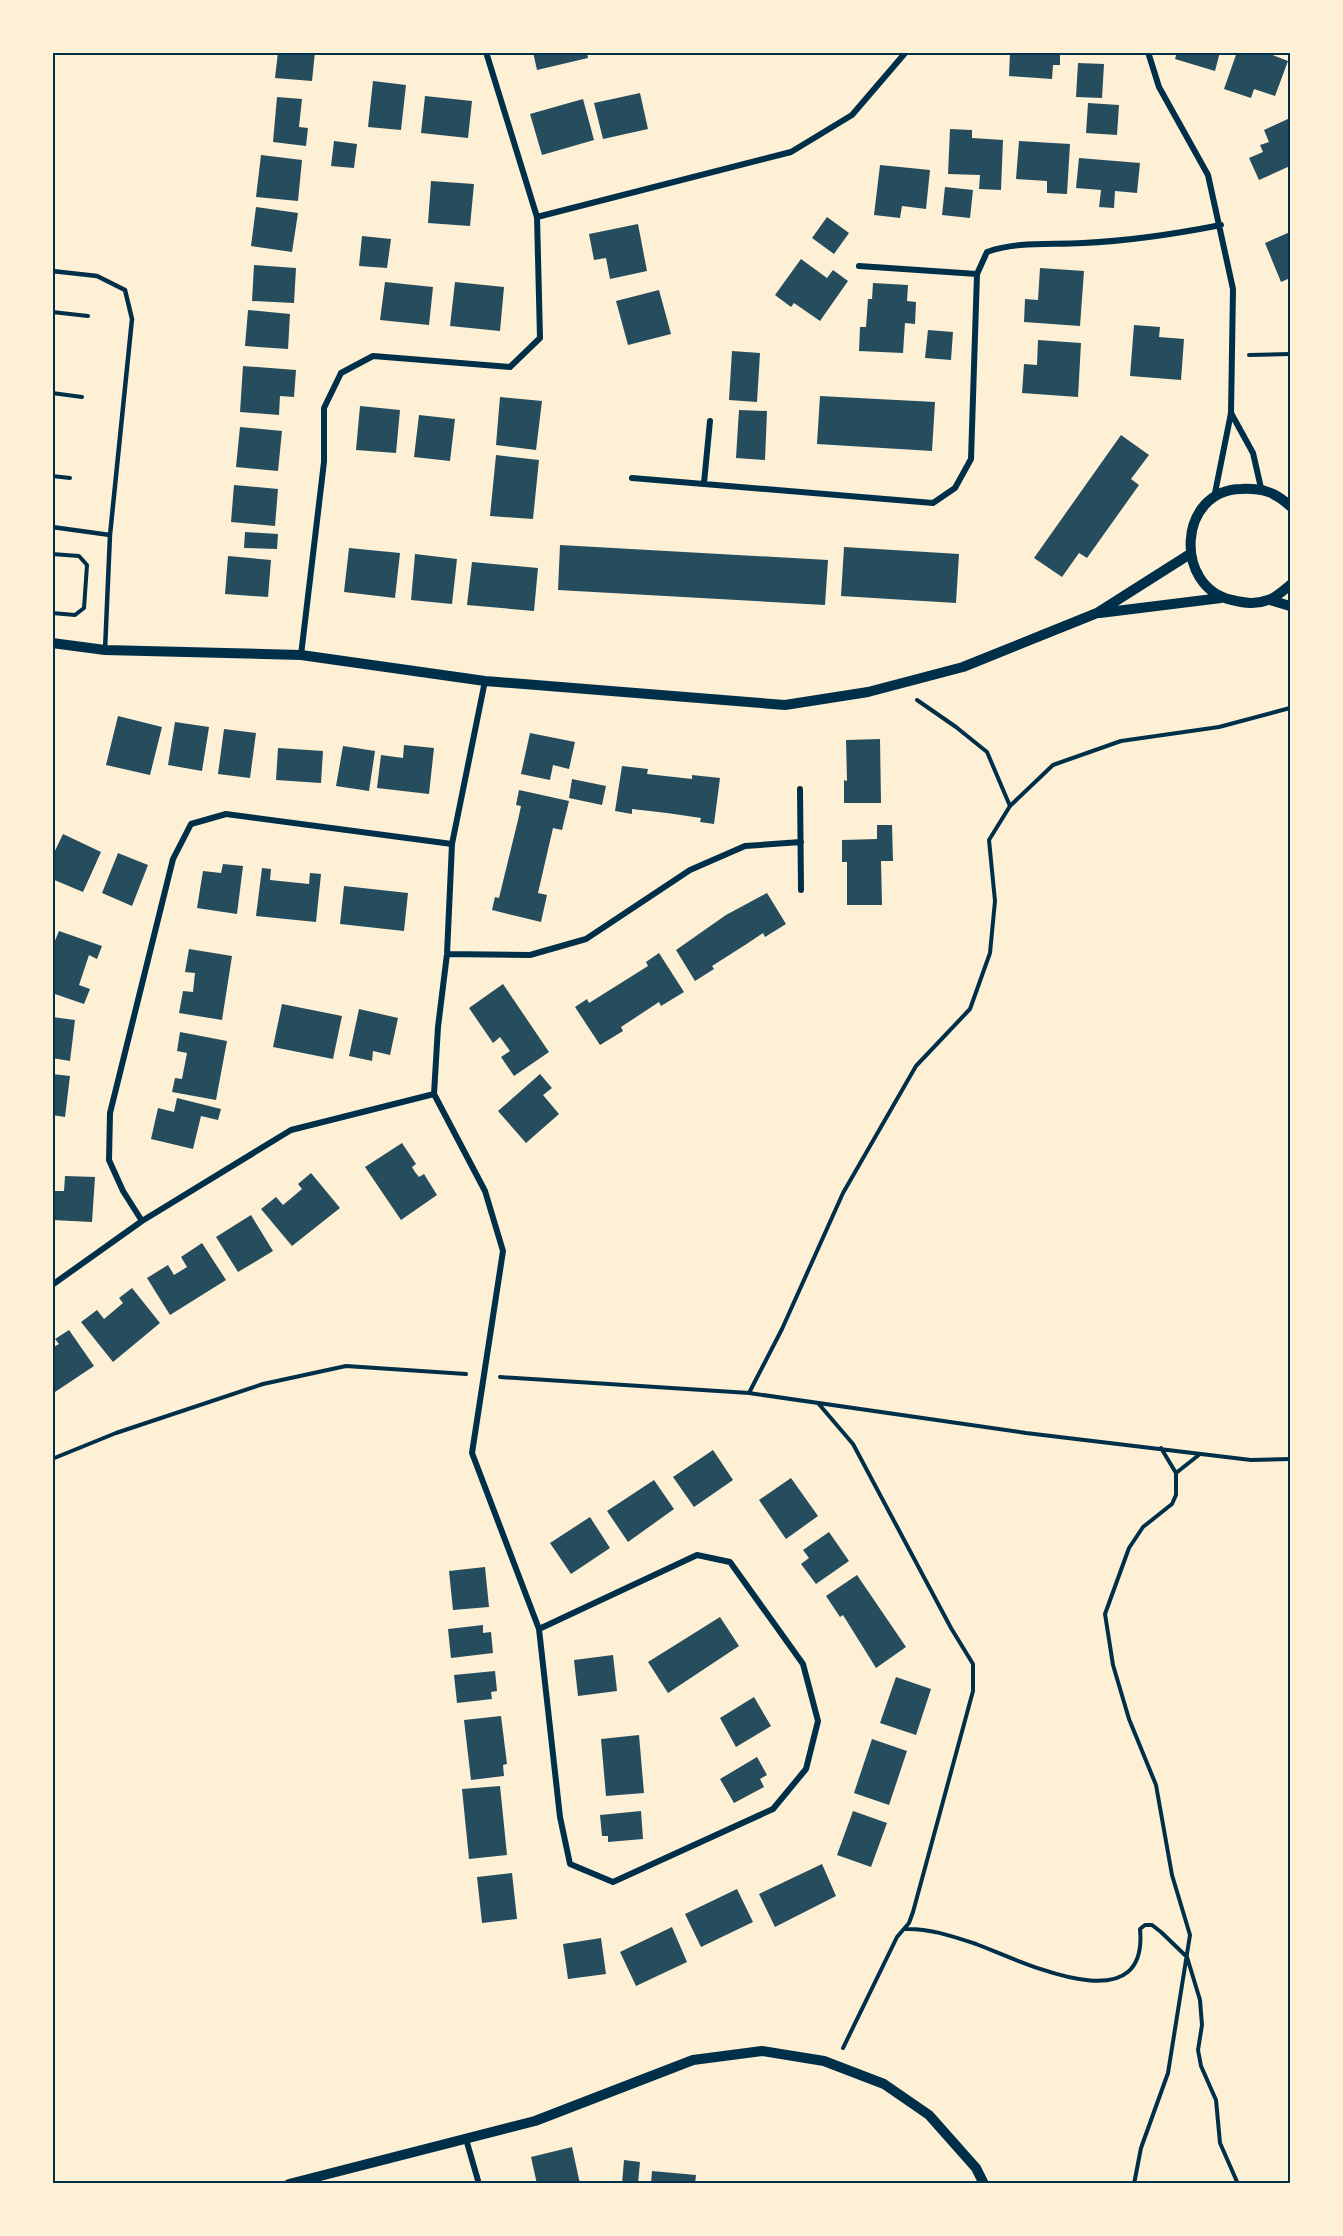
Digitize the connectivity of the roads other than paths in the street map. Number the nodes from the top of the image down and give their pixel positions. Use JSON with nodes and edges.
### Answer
{"nodes":[{"id":1,"x":486,"y":52,"type":"edge"},
{"id":2,"x":906,"y":52,"type":"edge"},
{"id":3,"x":1148,"y":52,"type":"edge"},
{"id":4,"x":537,"y":217,"type":"junction"},
{"id":5,"x":1221,"y":225,"type":"junction"},
{"id":6,"x":859,"y":266,"type":"dead end"},
{"id":7,"x":52,"y":271,"type":"edge"},
{"id":8,"x":977,"y":274,"type":"junction"},
{"id":9,"x":1231,"y":413,"type":"junction"},
{"id":10,"x":710,"y":421,"type":"dead end"},
{"id":11,"x":632,"y":478,"type":"dead end"},
{"id":12,"x":704,"y":483,"type":"junction"},
{"id":13,"x":1261,"y":488,"type":"junction"},
{"id":14,"x":1214,"y":498,"type":"junction"},
{"id":15,"x":1290,"y":506,"type":"edge"},
{"id":16,"x":52,"y":527,"type":"edge"},
{"id":17,"x":110,"y":535,"type":"junction"},
{"id":18,"x":1190,"y":554,"type":"junction"},
{"id":19,"x":1290,"y":585,"type":"edge"},
{"id":20,"x":1221,"y":597,"type":"junction"},
{"id":21,"x":1270,"y":600,"type":"junction"},
{"id":22,"x":1290,"y":606,"type":"edge"},
{"id":23,"x":1097,"y":613,"type":"junction"},
{"id":24,"x":52,"y":643,"type":"edge"},
{"id":25,"x":105,"y":650,"type":"junction"},
{"id":26,"x":301,"y":655,"type":"junction"},
{"id":27,"x":485,"y":681,"type":"junction"},
{"id":28,"x":800,"y":789,"type":"dead end"},
{"id":29,"x":801,"y":842,"type":"junction"},
{"id":30,"x":452,"y":844,"type":"junction"},
{"id":31,"x":801,"y":890,"type":"dead end"},
{"id":32,"x":447,"y":954,"type":"junction"},
{"id":33,"x":434,"y":1094,"type":"junction"},
{"id":34,"x":142,"y":1221,"type":"junction"},
{"id":35,"x":52,"y":1285,"type":"edge"},
{"id":36,"x":539,"y":1629,"type":"junction"},
{"id":37,"x":466,"y":2139,"type":"junction"},
{"id":38,"x":289,"y":2184,"type":"edge"},
{"id":39,"x":479,"y":2184,"type":"edge"},
{"id":40,"x":984,"y":2184,"type":"edge"}],
"edges":[{"from":1,"to":4,"type":"street"},
{"from":2,"to":4,"type":"street"},
{"from":3,"to":5,"type":"street"},
{"from":4,"to":26,"type":"street"},
{"from":5,"to":8,"type":"street"},
{"from":5,"to":9,"type":"street"},
{"from":6,"to":8,"type":"street"},
{"from":7,"to":17,"type":"lane"},
{"from":8,"to":12,"type":"street"},
{"from":9,"to":13,"type":"street"},
{"from":9,"to":14,"type":"street"},
{"from":10,"to":12,"type":"street"},
{"from":11,"to":12,"type":"street"},
{"from":13,"to":14,"type":"street"},
{"from":13,"to":15,"type":"street"},
{"from":14,"to":18,"type":"street"},
{"from":16,"to":17,"type":"lane"},
{"from":17,"to":25,"type":"lane"},
{"from":18,"to":20,"type":"street"},
{"from":18,"to":23,"type":"street"},
{"from":19,"to":21,"type":"street"},
{"from":20,"to":21,"type":"street"},
{"from":20,"to":23,"type":"street"},
{"from":21,"to":22,"type":"street"},
{"from":23,"to":27,"type":"street"},
{"from":24,"to":25,"type":"street"},
{"from":25,"to":26,"type":"street"},
{"from":26,"to":27,"type":"street"},
{"from":27,"to":30,"type":"street"},
{"from":28,"to":29,"type":"street"},
{"from":29,"to":31,"type":"street"},
{"from":29,"to":32,"type":"street"},
{"from":30,"to":32,"type":"street"},
{"from":30,"to":34,"type":"street"},
{"from":32,"to":33,"type":"street"},
{"from":33,"to":34,"type":"street"},
{"from":33,"to":36,"type":"street"},
{"from":34,"to":35,"type":"street"},
{"from":36,"to":36,"type":"street"},
{"from":37,"to":38,"type":"street"},
{"from":37,"to":39,"type":"street"},
{"from":37,"to":40,"type":"street"}]}
